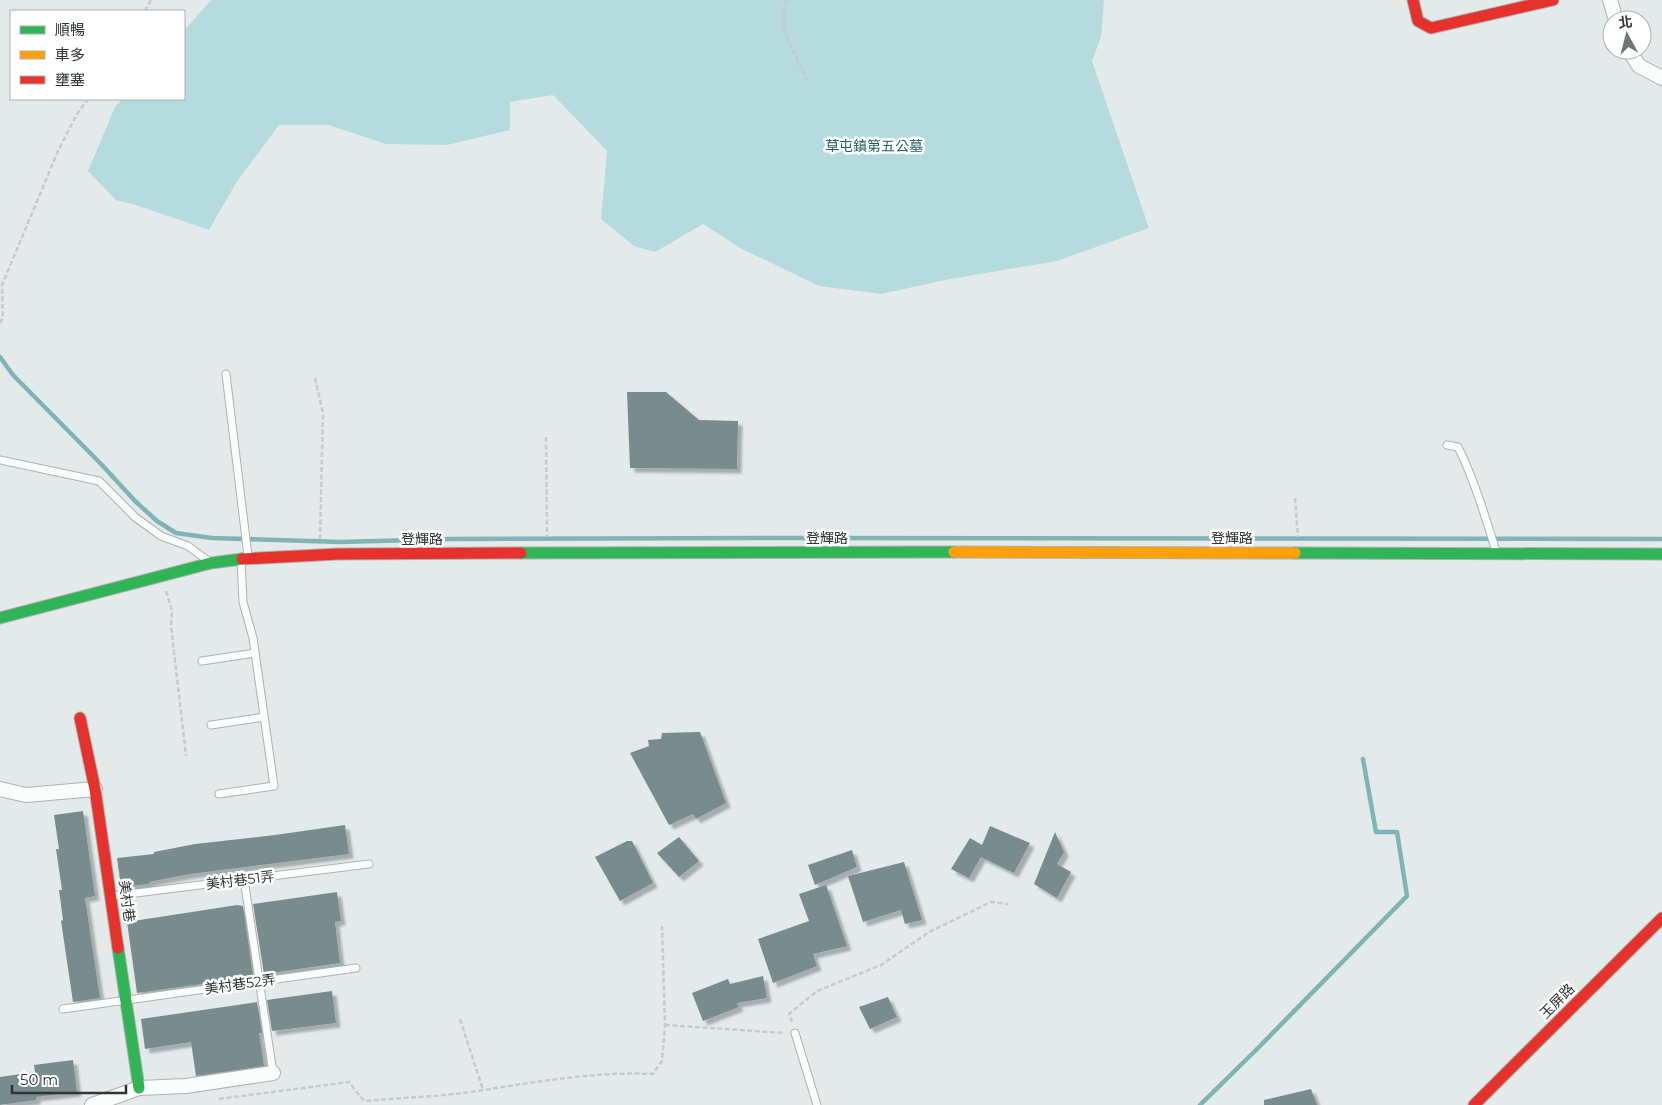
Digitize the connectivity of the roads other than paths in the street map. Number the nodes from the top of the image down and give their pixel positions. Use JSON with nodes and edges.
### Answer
{"nodes":[{"id":1,"x":1413,"y":0,"type":"edge"},
{"id":2,"x":1553,"y":0,"type":"edge"},
{"id":3,"x":1514,"y":5,"type":"edge"},
{"id":4,"x":1635,"y":60,"type":"edge"},
{"id":5,"x":1662,"y":78,"type":"edge"},
{"id":6,"x":226,"y":374,"type":"dead end"},
{"id":7,"x":1447,"y":445,"type":"dead end"},
{"id":8,"x":0,"y":460,"type":"edge"},
{"id":9,"x":1496,"y":554,"type":"junction"},
{"id":10,"x":1662,"y":554,"type":"edge"},
{"id":11,"x":244,"y":559,"type":"junction"},
{"id":12,"x":211,"y":563,"type":"junction"},
{"id":13,"x":0,"y":618,"type":"edge"},
{"id":14,"x":255,"y":653,"type":"junction"},
{"id":15,"x":202,"y":660,"type":"dead end"},
{"id":16,"x":264,"y":717,"type":"junction"},
{"id":17,"x":80,"y":718,"type":"dead end"},
{"id":18,"x":211,"y":725,"type":"dead end"},
{"id":19,"x":0,"y":789,"type":"edge"},
{"id":20,"x":95,"y":789,"type":"junction"},
{"id":21,"x":219,"y":794,"type":"dead end"},
{"id":22,"x":369,"y":864,"type":"dead end"},
{"id":23,"x":244,"y":879,"type":"junction"},
{"id":24,"x":111,"y":896,"type":"junction"},
{"id":25,"x":1662,"y":918,"type":"edge"},
{"id":26,"x":356,"y":968,"type":"dead end"},
{"id":27,"x":258,"y":981,"type":"junction"},
{"id":28,"x":125,"y":1000,"type":"junction"},
{"id":29,"x":63,"y":1009,"type":"dead end"},
{"id":30,"x":795,"y":1034,"type":"road end"},
{"id":31,"x":273,"y":1073,"type":"joint"},
{"id":32,"x":138,"y":1088,"type":"junction"},
{"id":33,"x":92,"y":1105,"type":"edge"},
{"id":34,"x":817,"y":1105,"type":"edge"},
{"id":35,"x":1474,"y":1105,"type":"edge"}],
"edges":[{"from":1,"to":3,"type":"street"},
{"from":2,"to":3,"type":"street"},
{"from":4,"to":5,"type":"street"},
{"from":6,"to":11,"type":"lane"},
{"from":7,"to":9,"type":"lane"},
{"from":8,"to":12,"type":"lane"},
{"from":9,"to":10,"type":"street","name":"登輝路"},
{"from":9,"to":11,"type":"street","name":"登輝路"},
{"from":11,"to":12,"type":"street","name":"登輝路"},
{"from":11,"to":14,"type":"lane"},
{"from":12,"to":13,"type":"street","name":"登輝路"},
{"from":14,"to":15,"type":"lane"},
{"from":14,"to":16,"type":"lane"},
{"from":16,"to":18,"type":"lane"},
{"from":16,"to":21,"type":"lane"},
{"from":17,"to":20,"type":"street","name":"美村巷"},
{"from":19,"to":20,"type":"street"},
{"from":20,"to":24,"type":"street","name":"美村巷"},
{"from":22,"to":23,"type":"lane","name":"美村巷51弄"},
{"from":23,"to":24,"type":"lane","name":"美村巷51弄"},
{"from":23,"to":27,"type":"lane"},
{"from":24,"to":28,"type":"street","name":"美村巷"},
{"from":25,"to":35,"type":"street","name":"玉屏路"},
{"from":26,"to":27,"type":"lane","name":"美村巷52弄"},
{"from":27,"to":28,"type":"lane","name":"美村巷52弄"},
{"from":27,"to":31,"type":"lane"},
{"from":28,"to":29,"type":"lane","name":"美村巷52弄"},
{"from":28,"to":32,"type":"street","name":"美村巷"},
{"from":30,"to":34,"type":"lane"},
{"from":31,"to":32,"type":"street"},
{"from":32,"to":33,"type":"street"}]}
